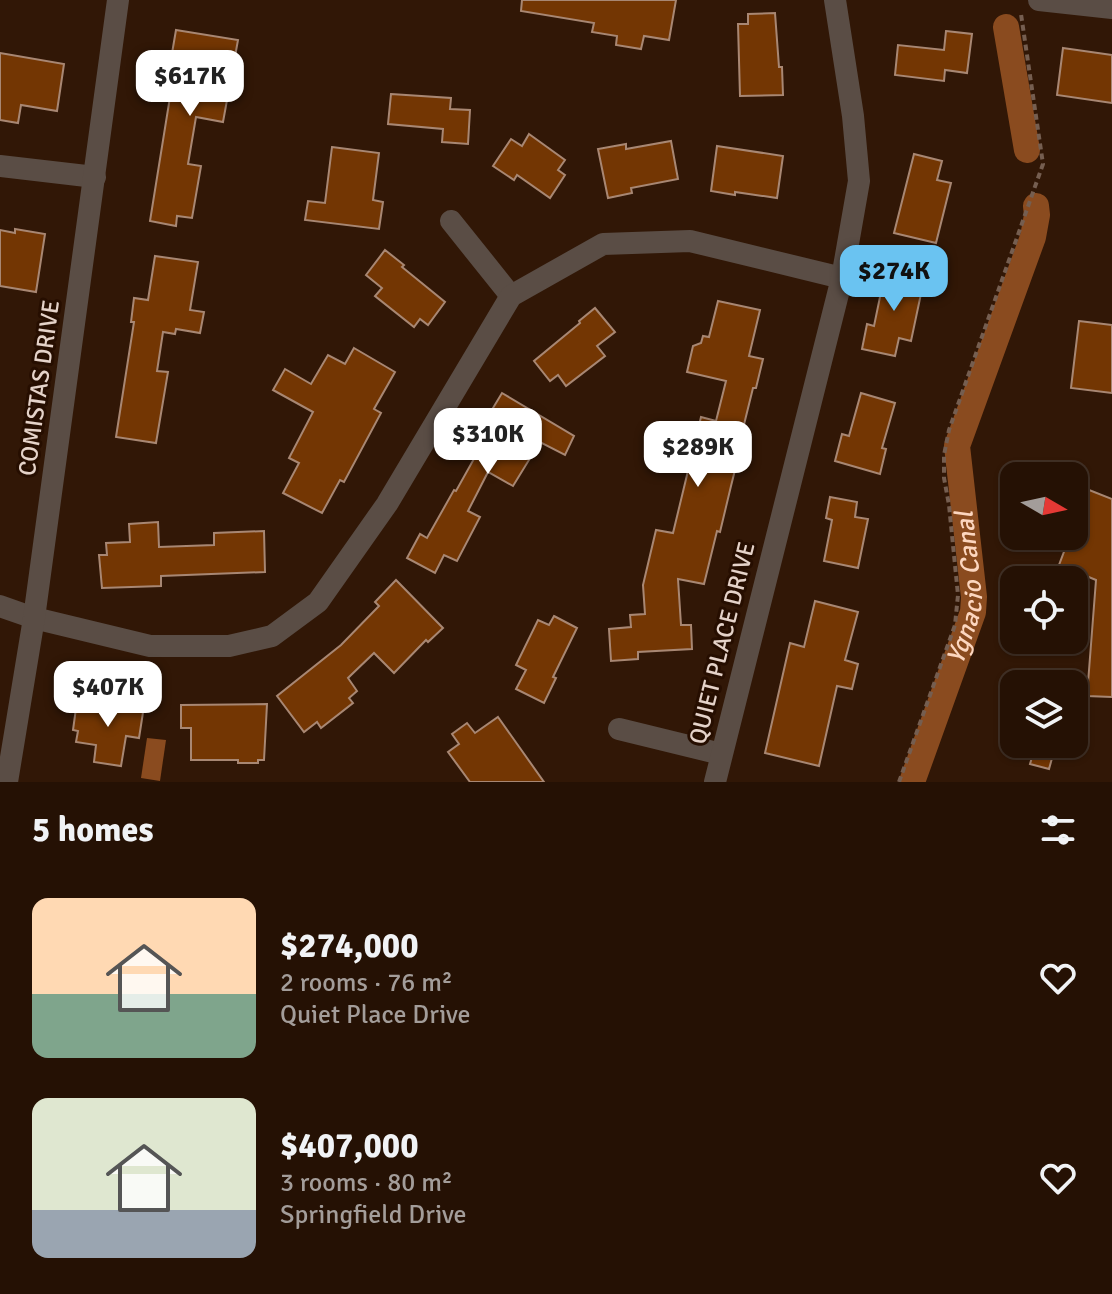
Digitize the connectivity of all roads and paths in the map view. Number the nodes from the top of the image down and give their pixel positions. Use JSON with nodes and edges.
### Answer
{"nodes":[{"id":1,"x":118,"y":0,"type":"edge"},
{"id":2,"x":835,"y":0,"type":"edge"},
{"id":3,"x":1030,"y":4,"type":"edge"},
{"id":4,"x":1112,"y":8,"type":"edge"},
{"id":5,"x":0,"y":166,"type":"edge"},
{"id":6,"x":95,"y":177,"type":"junction"},
{"id":7,"x":451,"y":221,"type":"dead end"},
{"id":8,"x":842,"y":278,"type":"junction"},
{"id":9,"x":511,"y":296,"type":"junction"},
{"id":10,"x":0,"y":606,"type":"edge"},
{"id":11,"x":34,"y":618,"type":"junction"},
{"id":12,"x":619,"y":729,"type":"dead end"},
{"id":13,"x":721,"y":754,"type":"junction"},
{"id":14,"x":7,"y":782,"type":"edge"},
{"id":15,"x":715,"y":782,"type":"edge"},
{"id":16,"x":899,"y":782,"type":"edge"}],
"edges":[{"from":1,"to":6,"type":"street","name":"COMISTAS DRIVE"},
{"from":2,"to":8,"type":"street","name":"QUIET PLACE DRIVE"},
{"from":3,"to":4,"type":"street"},
{"from":3,"to":16,"type":"path"},
{"from":5,"to":6,"type":"street"},
{"from":6,"to":11,"type":"street","name":"COMISTAS DRIVE"},
{"from":7,"to":9,"type":"street"},
{"from":8,"to":9,"type":"street"},
{"from":8,"to":13,"type":"street","name":"QUIET PLACE DRIVE"},
{"from":9,"to":11,"type":"street"},
{"from":10,"to":11,"type":"street"},
{"from":11,"to":14,"type":"street","name":"COMISTAS DRIVE"},
{"from":12,"to":13,"type":"street"},
{"from":13,"to":15,"type":"street","name":"QUIET PLACE DRIVE"}]}
